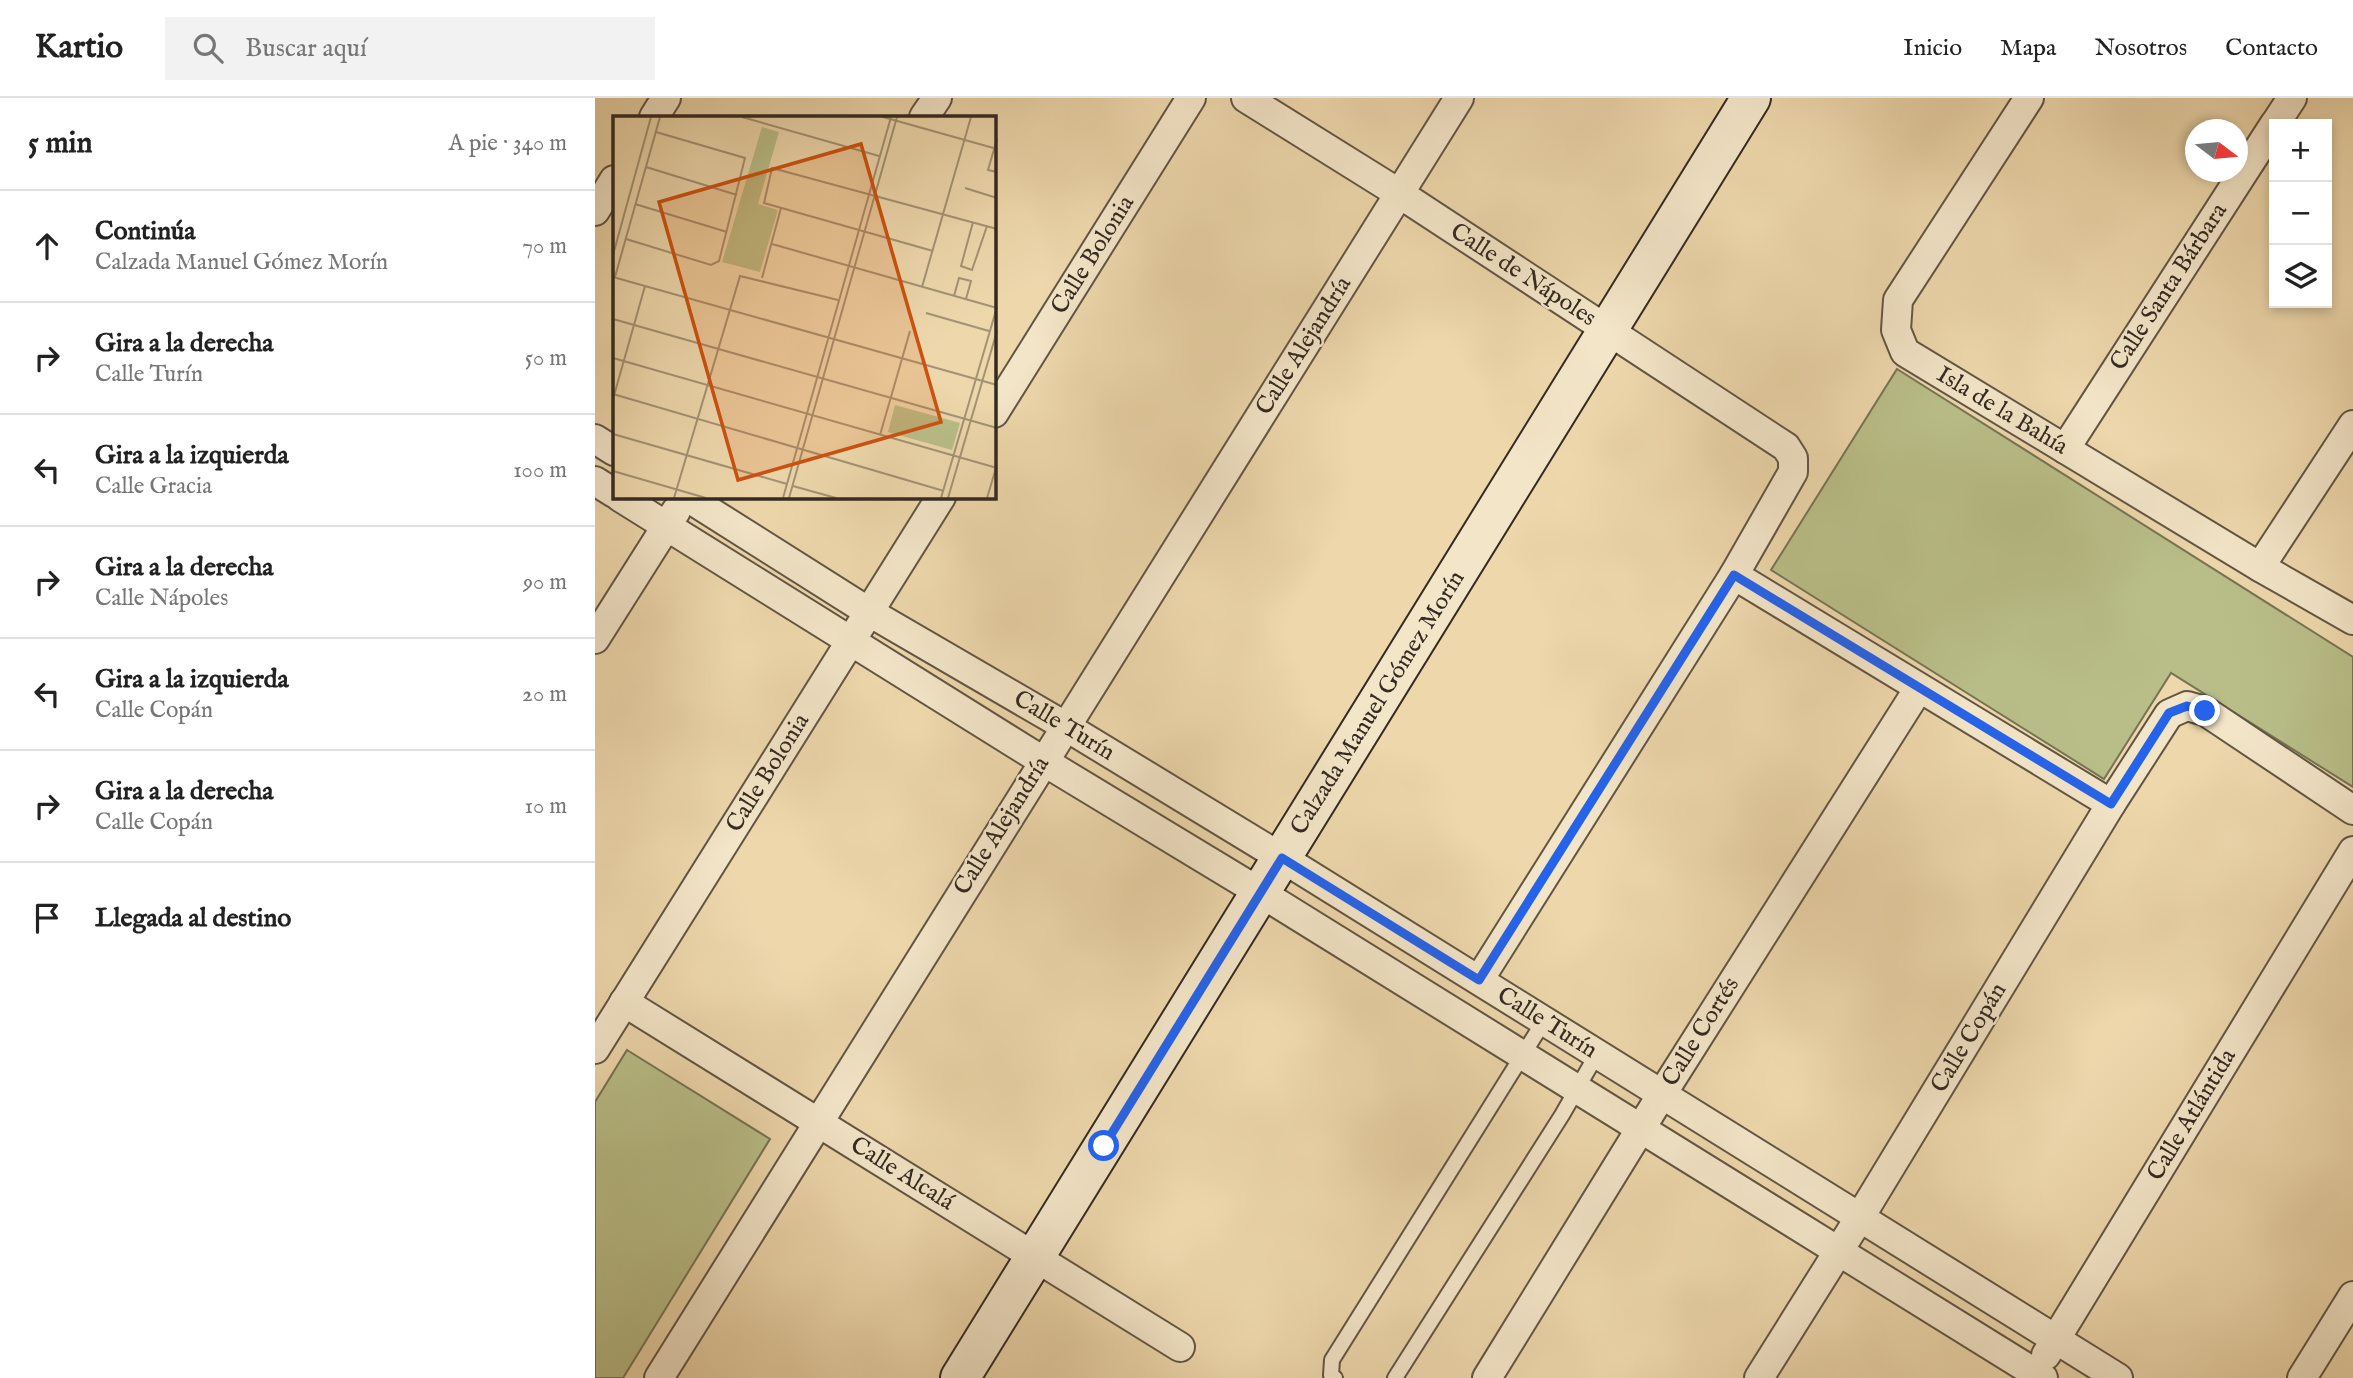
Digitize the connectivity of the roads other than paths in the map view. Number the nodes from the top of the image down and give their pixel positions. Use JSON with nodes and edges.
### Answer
{"nodes":[{"id":1,"x":666,"y":98,"type":"edge"},
{"id":2,"x":937,"y":98,"type":"edge"},
{"id":3,"x":1191,"y":98,"type":"edge"},
{"id":4,"x":1246,"y":98,"type":"edge"},
{"id":5,"x":1459,"y":98,"type":"edge"},
{"id":6,"x":1751,"y":98,"type":"edge"},
{"id":7,"x":2029,"y":98,"type":"edge"},
{"id":8,"x":2292,"y":98,"type":"edge"},
{"id":9,"x":655,"y":116,"type":"edge"},
{"id":10,"x":926,"y":116,"type":"edge"},
{"id":11,"x":2278,"y":119,"type":"edge"},
{"id":12,"x":2269,"y":133,"type":"edge"},
{"id":13,"x":613,"y":182,"type":"edge"},
{"id":14,"x":1400,"y":194,"type":"junction"},
{"id":15,"x":595,"y":211,"type":"edge"},
{"id":16,"x":1608,"y":330,"type":"junction"},
{"id":17,"x":996,"y":410,"type":"edge"},
{"id":18,"x":2353,"y":425,"type":"edge"},
{"id":19,"x":595,"y":439,"type":"edge"},
{"id":20,"x":2065,"y":449,"type":"junction"},
{"id":21,"x":613,"y":451,"type":"edge"},
{"id":22,"x":595,"y":481,"type":"edge"},
{"id":23,"x":613,"y":492,"type":"edge"},
{"id":24,"x":623,"y":499,"type":"edge"},
{"id":25,"x":685,"y":499,"type":"edge"},
{"id":26,"x":689,"y":499,"type":"edge"},
{"id":27,"x":940,"y":499,"type":"edge"},
{"id":28,"x":667,"y":526,"type":"junction"},
{"id":29,"x":2260,"y":567,"type":"junction"},
{"id":30,"x":1734,"y":575,"type":"junction"},
{"id":31,"x":869,"y":612,"type":"junction"},
{"id":32,"x":2353,"y":620,"type":"edge"},
{"id":33,"x":595,"y":639,"type":"edge"},
{"id":34,"x":852,"y":640,"type":"junction"},
{"id":35,"x":1919,"y":688,"type":"junction"},
{"id":36,"x":1065,"y":726,"type":"junction"},
{"id":37,"x":1043,"y":761,"type":"junction"},
{"id":38,"x":2111,"y":804,"type":"junction"},
{"id":39,"x":2353,"y":810,"type":"edge"},
{"id":40,"x":2353,"y":851,"type":"edge"},
{"id":41,"x":1282,"y":858,"type":"junction"},
{"id":42,"x":1261,"y":892,"type":"junction"},
{"id":43,"x":1479,"y":980,"type":"junction"},
{"id":44,"x":624,"y":1002,"type":"junction"},
{"id":45,"x":1544,"y":1021,"type":"junction"},
{"id":46,"x":595,"y":1049,"type":"edge"},
{"id":47,"x":1597,"y":1054,"type":"junction"},
{"id":48,"x":1524,"y":1055,"type":"junction"},
{"id":49,"x":1577,"y":1089,"type":"junction"},
{"id":50,"x":1661,"y":1094,"type":"junction"},
{"id":51,"x":818,"y":1122,"type":"junction"},
{"id":52,"x":1640,"y":1128,"type":"junction"},
{"id":53,"x":1860,"y":1217,"type":"junction"},
{"id":54,"x":1839,"y":1251,"type":"junction"},
{"id":55,"x":1036,"y":1257,"type":"junction"},
{"id":56,"x":2353,"y":1296,"type":"edge"},
{"id":57,"x":2056,"y":1339,"type":"junction"},
{"id":58,"x":1180,"y":1347,"type":"dead end"},
{"id":59,"x":2036,"y":1376,"type":"edge"},
{"id":60,"x":659,"y":1378,"type":"edge"},
{"id":61,"x":960,"y":1378,"type":"edge"},
{"id":62,"x":1335,"y":1378,"type":"edge"},
{"id":63,"x":1395,"y":1378,"type":"edge"},
{"id":64,"x":1487,"y":1378,"type":"edge"},
{"id":65,"x":1759,"y":1378,"type":"edge"},
{"id":66,"x":2118,"y":1378,"type":"edge"},
{"id":67,"x":2302,"y":1378,"type":"edge"}],
"edges":[{"from":1,"to":9,"type":"street"},
{"from":2,"to":10,"type":"street"},
{"from":3,"to":17,"type":"street","name":"Calle Bolonia"},
{"from":4,"to":14,"type":"street","name":"Calle de Nápoles"},
{"from":5,"to":14,"type":"street","name":"Calle Alejandría"},
{"from":6,"to":16,"type":"street","name":"Calzada Manuel Gómez Morín"},
{"from":7,"to":20,"type":"street","name":"Isla de la Bahía"},
{"from":8,"to":11,"type":"street","name":"Calle Santa Bárbara"},
{"from":12,"to":20,"type":"street","name":"Calle Santa Bárbara"},
{"from":13,"to":15,"type":"street"},
{"from":14,"to":16,"type":"street","name":"Calle de Nápoles"},
{"from":14,"to":36,"type":"street","name":"Calle Alejandría"},
{"from":16,"to":30,"type":"street","name":"Calle de Nápoles"},
{"from":16,"to":41,"type":"street","name":"Calzada Manuel Gómez Morín"},
{"from":18,"to":29,"type":"street"},
{"from":19,"to":21,"type":"street"},
{"from":20,"to":29,"type":"street","name":"Isla de la Bahía"},
{"from":22,"to":23,"type":"street"},
{"from":24,"to":28,"type":"street","name":"Calle Turín"},
{"from":25,"to":28,"type":"street"},
{"from":26,"to":31,"type":"street","name":"Calle Turín"},
{"from":27,"to":31,"type":"street","name":"Calle Bolonia"},
{"from":28,"to":33,"type":"street"},
{"from":28,"to":34,"type":"street","name":"Calle Turín"},
{"from":29,"to":32,"type":"street","name":"Isla de la Bahía"},
{"from":30,"to":35,"type":"street"},
{"from":30,"to":43,"type":"street"},
{"from":31,"to":34,"type":"street","name":"Calle Bolonia"},
{"from":31,"to":36,"type":"street","name":"Calle Turín"},
{"from":34,"to":37,"type":"street","name":"Calle Turín"},
{"from":34,"to":44,"type":"street","name":"Calle Bolonia"},
{"from":35,"to":38,"type":"street"},
{"from":35,"to":50,"type":"street","name":"Calle Cortés"},
{"from":36,"to":37,"type":"street","name":"Calle Alejandría"},
{"from":36,"to":41,"type":"street","name":"Calle Turín"},
{"from":37,"to":42,"type":"street","name":"Calle Turín"},
{"from":37,"to":51,"type":"street","name":"Calle Alejandría"},
{"from":38,"to":39,"type":"street","name":"Calle Copán"},
{"from":38,"to":53,"type":"street","name":"Calle Copán"},
{"from":40,"to":57,"type":"street","name":"Calle Atlántida"},
{"from":41,"to":42,"type":"street","name":"Calzada Manuel Gómez Morín"},
{"from":41,"to":43,"type":"street","name":"Calle Turín"},
{"from":42,"to":48,"type":"street","name":"Calle Turín"},
{"from":42,"to":55,"type":"street","name":"Calzada Manuel Gómez Morín"},
{"from":43,"to":45,"type":"street","name":"Calle Turín"},
{"from":44,"to":46,"type":"street","name":"Calle Bolonia"},
{"from":44,"to":51,"type":"street","name":"Calle Alcalá"},
{"from":45,"to":47,"type":"street","name":"Calle Turín"},
{"from":45,"to":48,"type":"lane"},
{"from":47,"to":49,"type":"lane"},
{"from":47,"to":50,"type":"street","name":"Calle Turín"},
{"from":48,"to":49,"type":"street","name":"Calle Turín"},
{"from":48,"to":62,"type":"lane"},
{"from":49,"to":52,"type":"street","name":"Calle Turín"},
{"from":49,"to":63,"type":"lane"},
{"from":50,"to":52,"type":"street","name":"Calle Cortés"},
{"from":50,"to":53,"type":"street","name":"Calle Turín"},
{"from":51,"to":55,"type":"street","name":"Calle Alcalá"},
{"from":51,"to":60,"type":"street","name":"Calle Alejandría"},
{"from":52,"to":54,"type":"street","name":"Calle Turín"},
{"from":52,"to":64,"type":"street","name":"Calle Cortés"},
{"from":53,"to":54,"type":"street","name":"Calle Copán"},
{"from":53,"to":57,"type":"street","name":"Calle Turín"},
{"from":54,"to":59,"type":"street","name":"Calle Turín"},
{"from":54,"to":65,"type":"street","name":"Calle Copán"},
{"from":55,"to":58,"type":"street","name":"Calle Alcalá"},
{"from":55,"to":61,"type":"street","name":"Calzada Manuel Gómez Morín"},
{"from":56,"to":67,"type":"street"},
{"from":57,"to":59,"type":"street","name":"Calle Atlántida"},
{"from":57,"to":66,"type":"street","name":"Calle Turín"}]}
